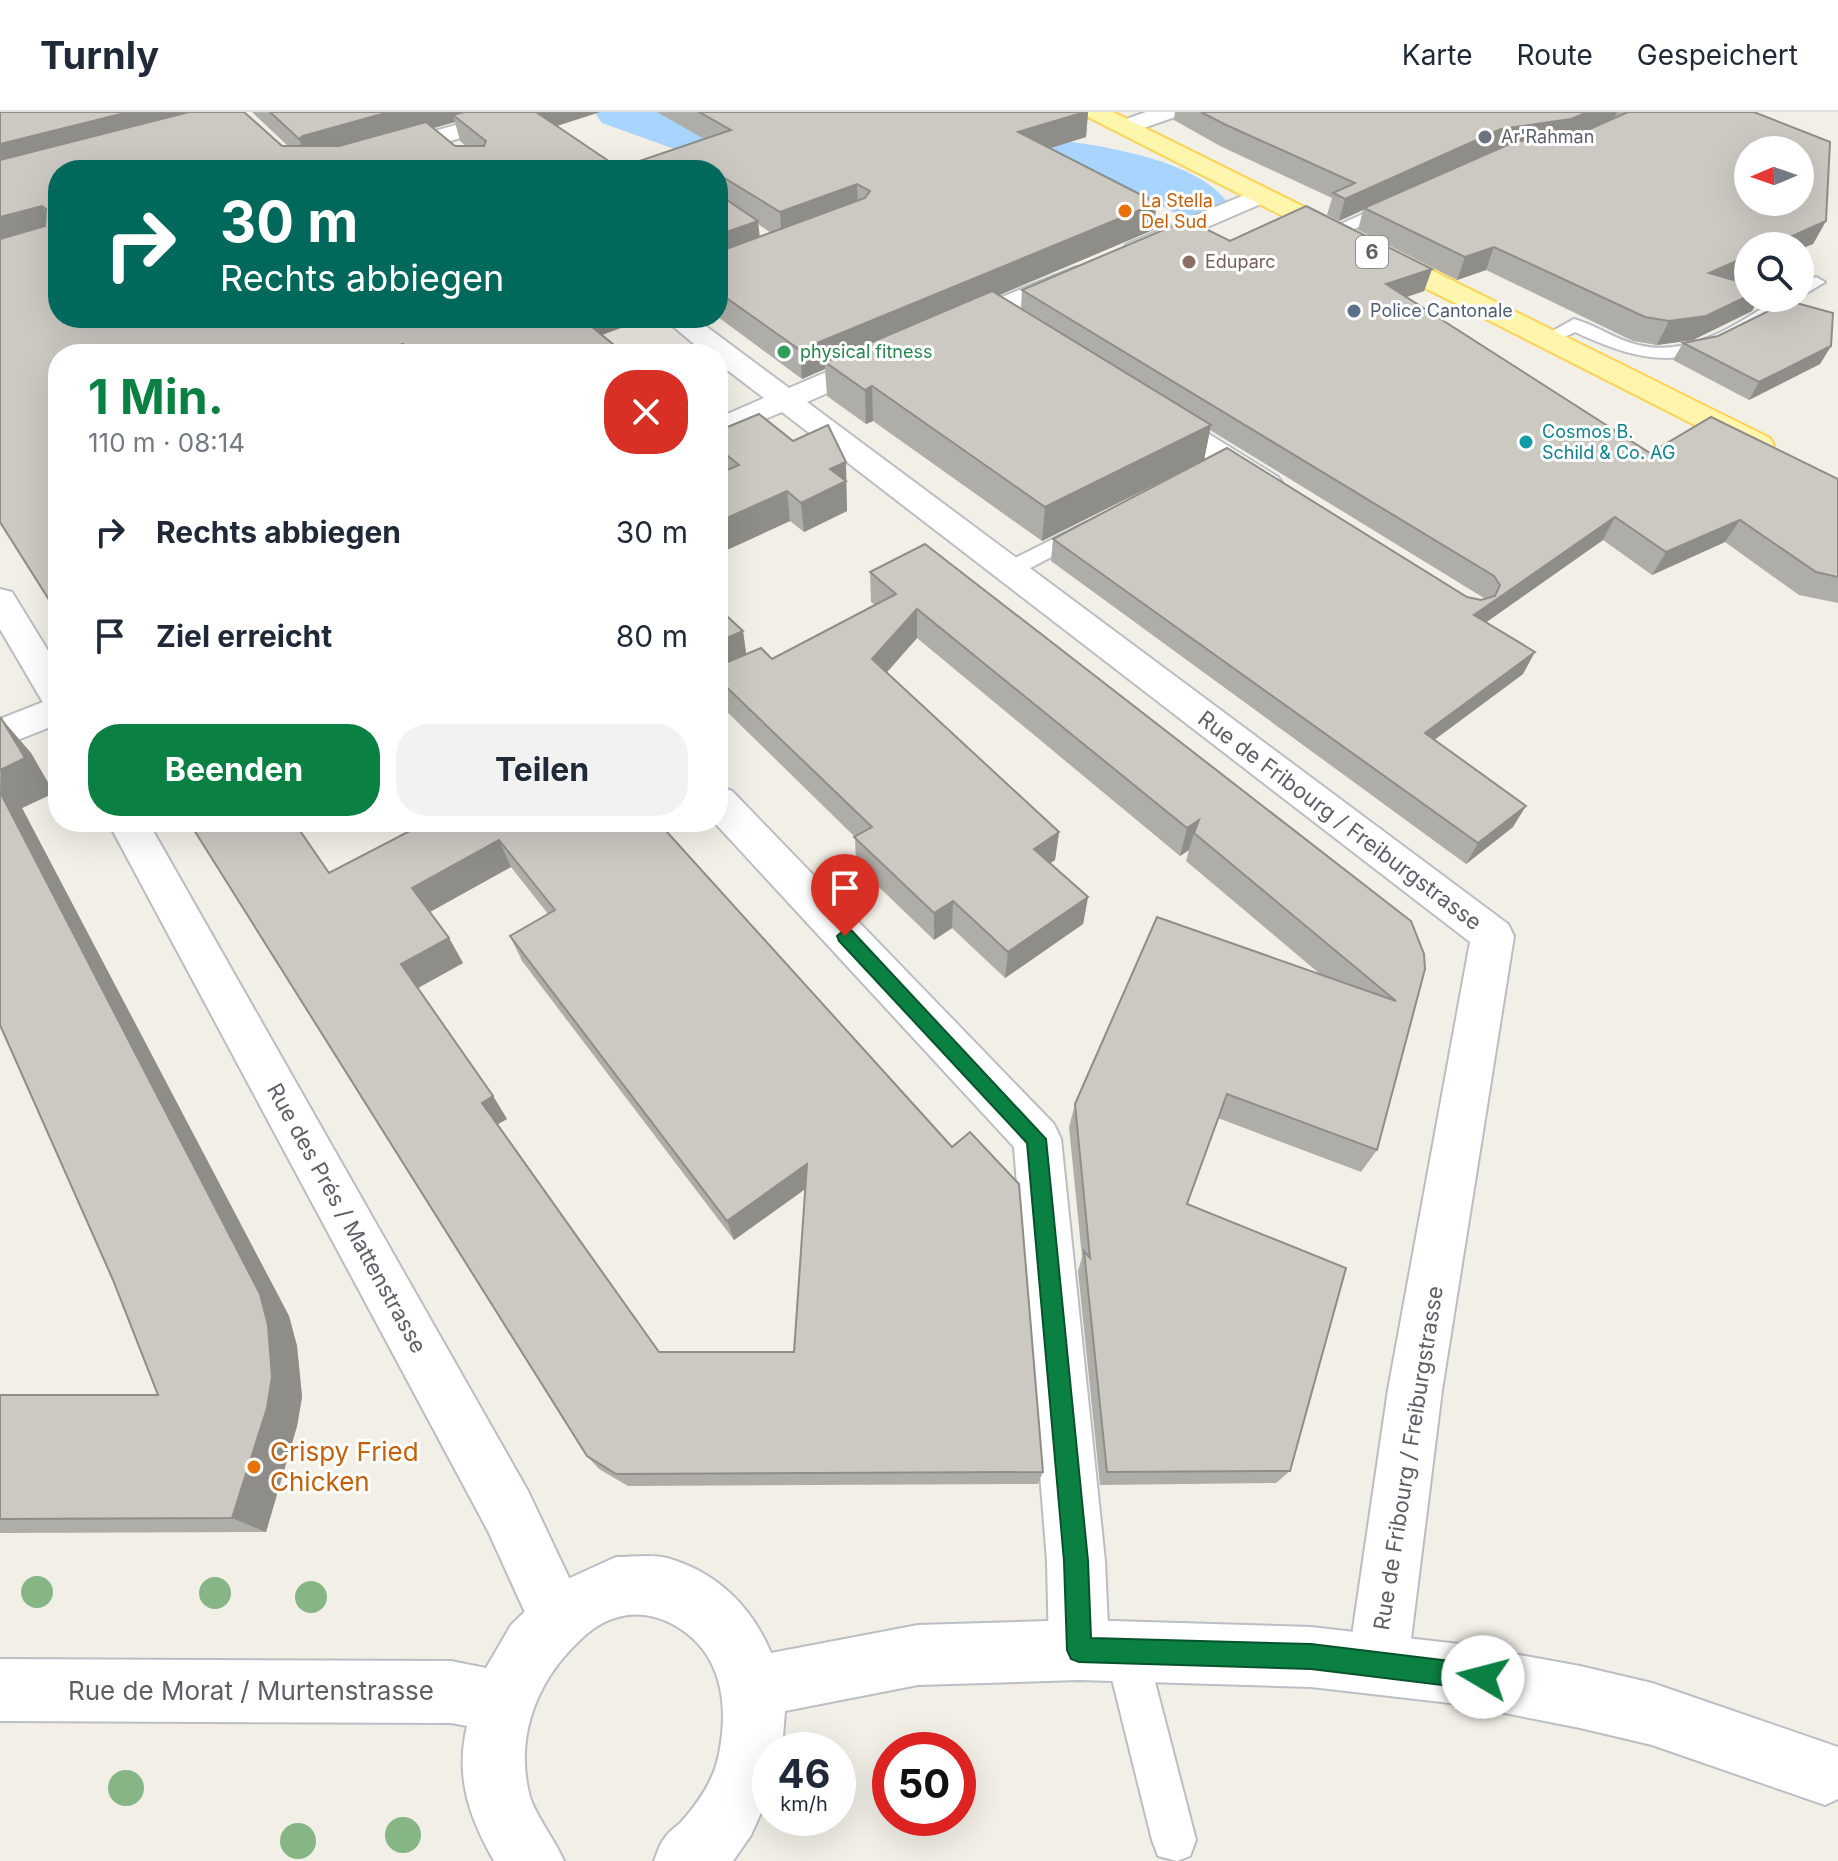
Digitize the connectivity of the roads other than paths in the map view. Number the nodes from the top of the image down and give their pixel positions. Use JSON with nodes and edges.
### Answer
{"nodes":[{"id":1,"x":527,"y":112,"type":"edge"},
{"id":2,"x":1096,"y":112,"type":"edge"},
{"id":3,"x":1167,"y":112,"type":"edge"},
{"id":4,"x":1126,"y":127,"type":"junction"},
{"id":5,"x":437,"y":138,"type":"junction"},
{"id":6,"x":458,"y":154,"type":"edge"},
{"id":7,"x":358,"y":160,"type":"edge"},
{"id":8,"x":1261,"y":195,"type":"junction"},
{"id":9,"x":1417,"y":195,"type":"edge"},
{"id":10,"x":1332,"y":232,"type":"junction"},
{"id":11,"x":1766,"y":312,"type":"edge"},
{"id":12,"x":690,"y":328,"type":"edge"},
{"id":13,"x":937,"y":334,"type":"edge"},
{"id":14,"x":1548,"y":339,"type":"junction"},
{"id":15,"x":712,"y":344,"type":"edge"},
{"id":16,"x":910,"y":346,"type":"edge"},
{"id":17,"x":728,"y":356,"type":"edge"},
{"id":18,"x":787,"y":400,"type":"junction"},
{"id":19,"x":1135,"y":401,"type":"edge"},
{"id":20,"x":728,"y":425,"type":"edge"},
{"id":21,"x":1788,"y":460,"type":"edge"},
{"id":22,"x":1294,"y":500,"type":"edge"},
{"id":23,"x":1107,"y":520,"type":"edge"},
{"id":24,"x":1011,"y":569,"type":"junction"},
{"id":25,"x":0,"y":600,"type":"edge"},
{"id":26,"x":48,"y":680,"type":"edge"},
{"id":27,"x":48,"y":713,"type":"edge"},
{"id":28,"x":0,"y":734,"type":"edge"},
{"id":29,"x":728,"y":812,"type":"edge"},
{"id":30,"x":134,"y":832,"type":"edge"},
{"id":31,"x":558,"y":1618,"type":"junction"},
{"id":32,"x":1103,"y":1650,"type":"junction"},
{"id":33,"x":1378,"y":1663,"type":"junction"},
{"id":34,"x":753,"y":1687,"type":"junction"},
{"id":35,"x":0,"y":1690,"type":"edge"},
{"id":36,"x":501,"y":1702,"type":"junction"},
{"id":37,"x":1825,"y":1773,"type":"dead end"},
{"id":38,"x":1174,"y":1840,"type":"dead end"},
{"id":39,"x":531,"y":1861,"type":"edge"},
{"id":40,"x":687,"y":1861,"type":"edge"}],
"edges":[{"from":1,"to":5,"type":"street"},
{"from":2,"to":4,"type":"main road","number":"6"},
{"from":3,"to":4,"type":"street"},
{"from":4,"to":8,"type":"main road","number":"6"},
{"from":5,"to":6,"type":"street"},
{"from":5,"to":7,"type":"street"},
{"from":8,"to":10,"type":"main road","number":"6"},
{"from":8,"to":13,"type":"street"},
{"from":9,"to":10,"type":"lane"},
{"from":10,"to":14,"type":"main road","number":"6"},
{"from":11,"to":14,"type":"lane"},
{"from":12,"to":15,"type":"street","name":"Rue de Fribourg / Freiburgstrasse"},
{"from":14,"to":21,"type":"main road","number":"6"},
{"from":16,"to":18,"type":"street"},
{"from":17,"to":18,"type":"street","name":"Rue de Fribourg / Freiburgstrasse"},
{"from":18,"to":20,"type":"street"},
{"from":18,"to":24,"type":"street","name":"Rue de Fribourg / Freiburgstrasse"},
{"from":19,"to":22,"type":"street"},
{"from":23,"to":24,"type":"lane"},
{"from":24,"to":33,"type":"street","name":"Rue de Fribourg / Freiburgstrasse"},
{"from":25,"to":26,"type":"street"},
{"from":27,"to":28,"type":"street"},
{"from":29,"to":32,"type":"street"},
{"from":30,"to":31,"type":"street","name":"Rue des Prés / Mattenstrasse"},
{"from":31,"to":34,"type":"street"},
{"from":31,"to":36,"type":"street"},
{"from":32,"to":33,"type":"street"},
{"from":32,"to":34,"type":"street"},
{"from":32,"to":38,"type":"lane"},
{"from":33,"to":37,"type":"street"},
{"from":34,"to":40,"type":"street"},
{"from":35,"to":36,"type":"street","name":"Rue de Morat / Murtenstrasse"},
{"from":36,"to":39,"type":"street"}]}
